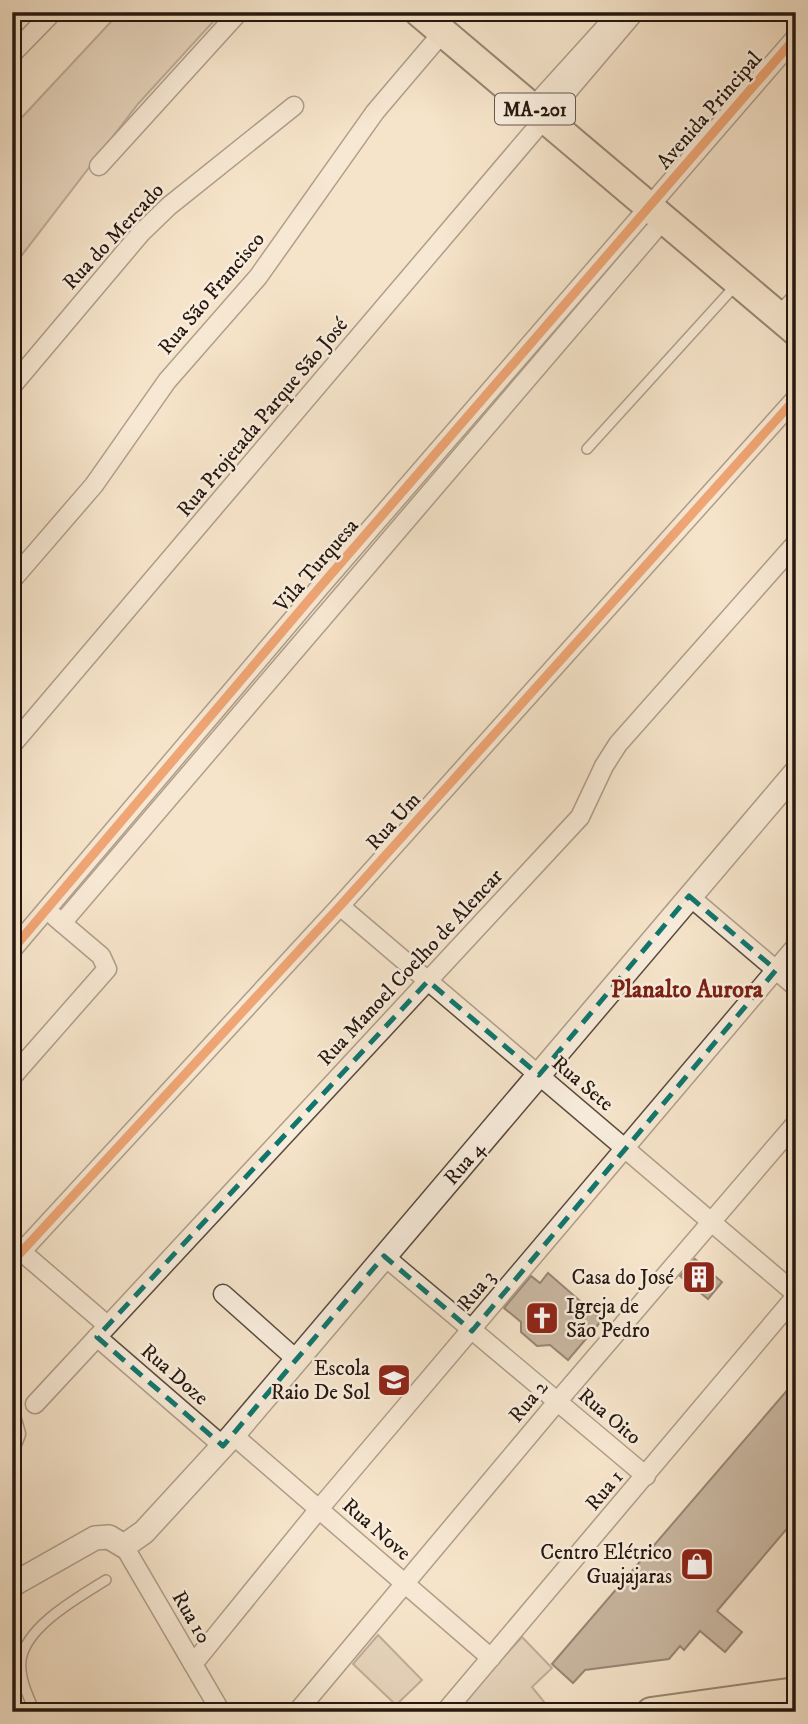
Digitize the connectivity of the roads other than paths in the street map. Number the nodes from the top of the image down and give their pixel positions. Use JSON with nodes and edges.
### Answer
{"nodes":[{"id":1,"x":53,"y":12,"type":"edge"},
{"id":2,"x":239,"y":12,"type":"edge"},
{"id":3,"x":419,"y":12,"type":"edge"},
{"id":4,"x":619,"y":12,"type":"edge"},
{"id":5,"x":635,"y":12,"type":"edge"},
{"id":6,"x":443,"y":32,"type":"junction"},
{"id":7,"x":796,"y":37,"type":"edge"},
{"id":8,"x":12,"y":54,"type":"edge"},
{"id":9,"x":294,"y":106,"type":"dead end"},
{"id":10,"x":539,"y":113,"type":"junction"},
{"id":11,"x":99,"y":166,"type":"dead end"},
{"id":12,"x":657,"y":213,"type":"junction"},
{"id":13,"x":738,"y":282,"type":"junction"},
{"id":14,"x":796,"y":292,"type":"edge"},
{"id":15,"x":786,"y":323,"type":"edge"},
{"id":16,"x":12,"y":386,"type":"edge"},
{"id":17,"x":796,"y":398,"type":"edge"},
{"id":18,"x":481,"y":401,"type":"junction"},
{"id":19,"x":497,"y":416,"type":"junction"},
{"id":20,"x":587,"y":449,"type":"dead end"},
{"id":21,"x":796,"y":543,"type":"edge"},
{"id":22,"x":12,"y":580,"type":"edge"},
{"id":23,"x":320,"y":587,"type":"junction"},
{"id":24,"x":336,"y":600,"type":"junction"},
{"id":25,"x":12,"y":745,"type":"edge"},
{"id":26,"x":796,"y":772,"type":"edge"},
{"id":27,"x":161,"y":775,"type":"junction"},
{"id":28,"x":176,"y":787,"type":"junction"},
{"id":29,"x":689,"y":896,"type":"junction"},
{"id":30,"x":340,"y":906,"type":"junction"},
{"id":31,"x":47,"y":910,"type":"junction"},
{"id":32,"x":62,"y":923,"type":"junction"},
{"id":33,"x":796,"y":946,"type":"edge"},
{"id":34,"x":12,"y":950,"type":"edge"},
{"id":35,"x":776,"y":970,"type":"junction"},
{"id":36,"x":428,"y":981,"type":"junction"},
{"id":37,"x":796,"y":987,"type":"edge"},
{"id":38,"x":539,"y":1075,"type":"junction"},
{"id":39,"x":12,"y":1077,"type":"edge"},
{"id":40,"x":796,"y":1123,"type":"edge"},
{"id":41,"x":625,"y":1148,"type":"junction"},
{"id":42,"x":712,"y":1223,"type":"junction"},
{"id":43,"x":384,"y":1256,"type":"junction"},
{"id":44,"x":17,"y":1257,"type":"edge"},
{"id":45,"x":223,"y":1294,"type":"dead end"},
{"id":46,"x":796,"y":1295,"type":"edge"},
{"id":47,"x":102,"y":1331,"type":"junction"},
{"id":48,"x":472,"y":1331,"type":"junction"},
{"id":49,"x":297,"y":1360,"type":"junction"},
{"id":50,"x":556,"y":1402,"type":"junction"},
{"id":51,"x":35,"y":1404,"type":"dead end"},
{"id":52,"x":12,"y":1420,"type":"edge"},
{"id":53,"x":228,"y":1440,"type":"junction"},
{"id":54,"x":12,"y":1444,"type":"edge"},
{"id":55,"x":646,"y":1476,"type":"junction"},
{"id":56,"x":319,"y":1509,"type":"junction"},
{"id":57,"x":124,"y":1546,"type":"junction"},
{"id":58,"x":106,"y":1580,"type":"dead end"},
{"id":59,"x":406,"y":1584,"type":"junction"},
{"id":60,"x":12,"y":1585,"type":"edge"},
{"id":61,"x":491,"y":1658,"type":"junction"},
{"id":62,"x":193,"y":1664,"type":"junction"},
{"id":63,"x":796,"y":1692,"type":"edge"},
{"id":64,"x":220,"y":1711,"type":"edge"},
{"id":65,"x":35,"y":1712,"type":"edge"},
{"id":66,"x":187,"y":1712,"type":"edge"},
{"id":67,"x":297,"y":1712,"type":"edge"},
{"id":68,"x":445,"y":1712,"type":"edge"},
{"id":69,"x":651,"y":1712,"type":"edge"}],
"edges":[{"from":1,"to":8,"type":"street"},
{"from":2,"to":11,"type":"street"},
{"from":3,"to":6,"type":"main road","number":"MA-201"},
{"from":4,"to":10,"type":"street"},
{"from":5,"to":10,"type":"street"},
{"from":6,"to":10,"type":"main road","number":"MA-201"},
{"from":6,"to":22,"type":"street","name":"Rua São Francisco"},
{"from":7,"to":12,"type":"street","name":"Avenida Principal"},
{"from":9,"to":16,"type":"street","name":"Rua do Mercado"},
{"from":10,"to":12,"type":"main road","number":"MA-201"},
{"from":10,"to":25,"type":"street","name":"Rua Projetada Parque São José"},
{"from":12,"to":13,"type":"main road","number":"MA-201"},
{"from":12,"to":18,"type":"street","name":"Vila Turquesa"},
{"from":12,"to":19,"type":"street","name":"Vila Turquesa"},
{"from":13,"to":15,"type":"main road","number":"MA-201"},
{"from":13,"to":20,"type":"lane"},
{"from":14,"to":15,"type":"lane"},
{"from":17,"to":30,"type":"street","name":"Rua Um"},
{"from":18,"to":19,"type":"street"},
{"from":18,"to":23,"type":"street","name":"Vila Turquesa"},
{"from":19,"to":24,"type":"street","name":"Vila Turquesa"},
{"from":21,"to":36,"type":"street","name":"Rua Manoel Coelho de Alencar"},
{"from":23,"to":24,"type":"street"},
{"from":23,"to":27,"type":"street","name":"Vila Turquesa"},
{"from":24,"to":28,"type":"street","name":"Vila Turquesa"},
{"from":26,"to":29,"type":"street","name":"Rua 4"},
{"from":27,"to":28,"type":"street"},
{"from":27,"to":31,"type":"street","name":"Vila Turquesa"},
{"from":28,"to":32,"type":"street","name":"Vila Turquesa"},
{"from":29,"to":35,"type":"street"},
{"from":29,"to":38,"type":"street","name":"Rua 4"},
{"from":30,"to":36,"type":"street","name":"Rua Sete"},
{"from":30,"to":44,"type":"street","name":"Rua Um"},
{"from":31,"to":32,"type":"street"},
{"from":31,"to":34,"type":"street","name":"Vila Turquesa"},
{"from":32,"to":39,"type":"street"},
{"from":33,"to":35,"type":"street","name":"Rua 3"},
{"from":35,"to":37,"type":"street"},
{"from":35,"to":41,"type":"street","name":"Rua 3"},
{"from":36,"to":38,"type":"street","name":"Rua Sete"},
{"from":36,"to":47,"type":"street","name":"Rua Manoel Coelho de Alencar"},
{"from":38,"to":41,"type":"street","name":"Rua Sete"},
{"from":38,"to":43,"type":"street","name":"Rua 4"},
{"from":40,"to":42,"type":"street","name":"Rua 2"},
{"from":41,"to":42,"type":"street","name":"Rua Sete"},
{"from":41,"to":48,"type":"street","name":"Rua 3"},
{"from":42,"to":46,"type":"street","name":"Rua Sete"},
{"from":42,"to":50,"type":"street","name":"Rua 2"},
{"from":43,"to":48,"type":"street","name":"Rua Oito"},
{"from":43,"to":49,"type":"street","name":"Rua 4"},
{"from":44,"to":47,"type":"street","name":"Rua Doze"},
{"from":45,"to":49,"type":"street"},
{"from":46,"to":55,"type":"street","name":"Rua 1"},
{"from":47,"to":51,"type":"street","name":"Rua Manoel Coelho de Alencar"},
{"from":47,"to":53,"type":"street","name":"Rua Doze"},
{"from":48,"to":50,"type":"street","name":"Rua Oito"},
{"from":48,"to":56,"type":"street","name":"Rua 3"},
{"from":49,"to":53,"type":"street","name":"Rua 4"},
{"from":50,"to":55,"type":"street","name":"Rua Oito"},
{"from":50,"to":59,"type":"street","name":"Rua 2"},
{"from":52,"to":54,"type":"street"},
{"from":53,"to":56,"type":"street","name":"Rua Nove"},
{"from":53,"to":57,"type":"street","name":"Rua 4"},
{"from":55,"to":61,"type":"street","name":"Rua 1"},
{"from":56,"to":59,"type":"street","name":"Rua Nove"},
{"from":56,"to":62,"type":"street","name":"Rua 3"},
{"from":57,"to":60,"type":"street"},
{"from":57,"to":62,"type":"street","name":"Rua 10"},
{"from":58,"to":65,"type":"lane"},
{"from":59,"to":61,"type":"street","name":"Rua Nove"},
{"from":59,"to":67,"type":"street","name":"Rua 2"},
{"from":61,"to":68,"type":"street","name":"Rua 1"},
{"from":62,"to":64,"type":"street","name":"Rua 10"},
{"from":63,"to":69,"type":"main road"},
{"from":64,"to":66,"type":"lane"}]}
